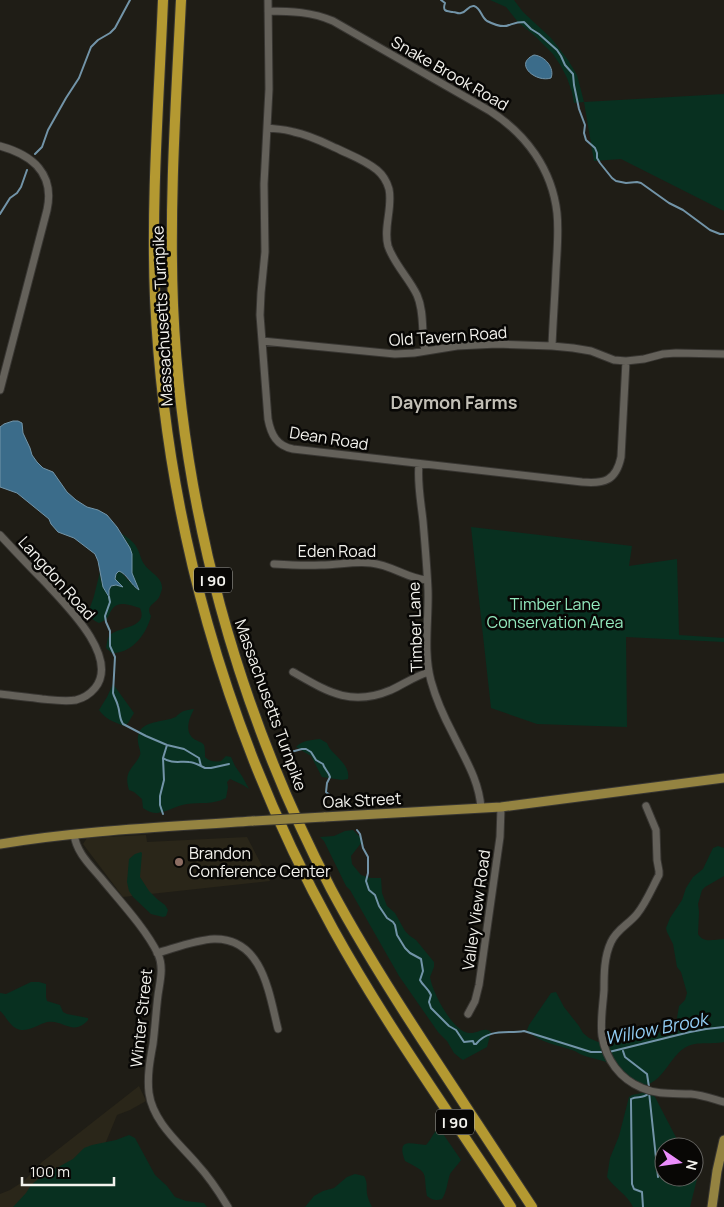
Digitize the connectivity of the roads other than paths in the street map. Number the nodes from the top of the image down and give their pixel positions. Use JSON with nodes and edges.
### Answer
{"nodes":[{"id":1,"x":164,"y":0,"type":"edge"},
{"id":2,"x":181,"y":0,"type":"edge"},
{"id":3,"x":268,"y":0,"type":"edge"},
{"id":4,"x":268,"y":11,"type":"junction"},
{"id":5,"x":267,"y":128,"type":"junction"},
{"id":6,"x":0,"y":146,"type":"edge"},
{"id":7,"x":262,"y":341,"type":"junction"},
{"id":8,"x":552,"y":346,"type":"junction"},
{"id":9,"x":424,"y":352,"type":"junction"},
{"id":10,"x":724,"y":354,"type":"edge"},
{"id":11,"x":626,"y":361,"type":"junction"},
{"id":12,"x":0,"y":390,"type":"edge"},
{"id":13,"x":419,"y":464,"type":"junction"},
{"id":14,"x":0,"y":535,"type":"edge"},
{"id":15,"x":274,"y":564,"type":"dead end"},
{"id":16,"x":427,"y":580,"type":"junction"},
{"id":17,"x":294,"y":672,"type":"dead end"},
{"id":18,"x":429,"y":672,"type":"junction"},
{"id":19,"x":0,"y":694,"type":"edge"},
{"id":20,"x":724,"y":778,"type":"edge"},
{"id":21,"x":646,"y":806,"type":"dead end"},
{"id":22,"x":501,"y":807,"type":"junction"},
{"id":23,"x":480,"y":808,"type":"junction"},
{"id":24,"x":74,"y":834,"type":"junction"},
{"id":25,"x":0,"y":844,"type":"edge"},
{"id":26,"x":157,"y":953,"type":"junction"},
{"id":27,"x":468,"y":1014,"type":"dead end"},
{"id":28,"x":278,"y":1029,"type":"dead end"},
{"id":29,"x":724,"y":1102,"type":"edge"},
{"id":30,"x":724,"y":1140,"type":"edge"},
{"id":31,"x":228,"y":1207,"type":"edge"},
{"id":32,"x":512,"y":1207,"type":"edge"},
{"id":33,"x":532,"y":1207,"type":"edge"},
{"id":34,"x":712,"y":1207,"type":"edge"}],
"edges":[{"from":1,"to":32,"type":"highway","name":"Massachusetts Turnpike","number":"I 90"},
{"from":2,"to":33,"type":"highway","name":"Massachusetts Turnpike","number":"I 90"},
{"from":3,"to":4,"type":"street","name":"Dean Road"},
{"from":4,"to":5,"type":"street","name":"Dean Road"},
{"from":4,"to":8,"type":"street","name":"Snake Brook Road"},
{"from":5,"to":7,"type":"street","name":"Dean Road"},
{"from":5,"to":9,"type":"street"},
{"from":6,"to":12,"type":"street"},
{"from":7,"to":9,"type":"street","name":"Old Tavern Road"},
{"from":7,"to":13,"type":"street","name":"Dean Road"},
{"from":8,"to":9,"type":"street","name":"Old Tavern Road"},
{"from":8,"to":11,"type":"street","name":"Old Tavern Road"},
{"from":10,"to":11,"type":"street","name":"Old Tavern Road"},
{"from":11,"to":13,"type":"street","name":"Dean Road"},
{"from":13,"to":16,"type":"street","name":"Timber Lane"},
{"from":14,"to":19,"type":"street","name":"Langdon Road"},
{"from":15,"to":16,"type":"street","name":"Eden Road"},
{"from":16,"to":18,"type":"street","name":"Timber Lane"},
{"from":17,"to":18,"type":"street"},
{"from":18,"to":23,"type":"street","name":"Timber Lane"},
{"from":20,"to":22,"type":"main road","name":"Oak Street"},
{"from":21,"to":29,"type":"street"},
{"from":22,"to":23,"type":"main road","name":"Oak Street"},
{"from":22,"to":27,"type":"street","name":"Valley View Road"},
{"from":23,"to":24,"type":"main road","name":"Oak Street","bridge":true},
{"from":24,"to":25,"type":"main road","name":"Oak Street"},
{"from":24,"to":26,"type":"street","name":"Winter Street"},
{"from":26,"to":28,"type":"street"},
{"from":26,"to":31,"type":"street","name":"Winter Street"},
{"from":30,"to":34,"type":"main road"}]}
